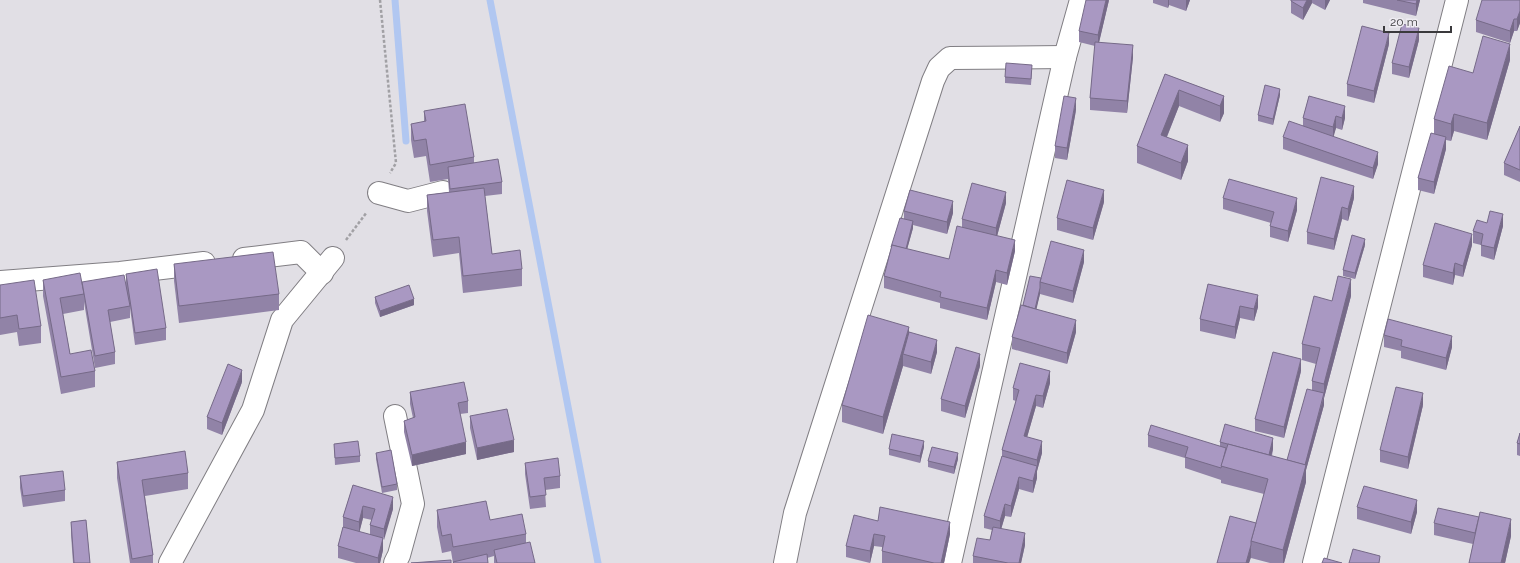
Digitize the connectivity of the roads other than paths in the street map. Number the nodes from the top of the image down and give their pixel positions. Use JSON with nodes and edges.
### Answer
{"nodes":[{"id":1,"x":1081,"y":0,"type":"edge"},
{"id":2,"x":1457,"y":0,"type":"edge"},
{"id":3,"x":1065,"y":57,"type":"junction"},
{"id":4,"x":443,"y":192,"type":"edge"},
{"id":5,"x":379,"y":193,"type":"road end"},
{"id":6,"x":0,"y":282,"type":"edge"},
{"id":7,"x":395,"y":416,"type":"dead end"},
{"id":8,"x":170,"y":563,"type":"edge"},
{"id":9,"x":395,"y":563,"type":"edge"},
{"id":10,"x":785,"y":563,"type":"edge"},
{"id":11,"x":950,"y":563,"type":"edge"},
{"id":12,"x":1314,"y":563,"type":"edge"}],
"edges":[{"from":1,"to":3,"type":"street"},
{"from":2,"to":12,"type":"street"},
{"from":3,"to":10,"type":"street"},
{"from":3,"to":11,"type":"street"},
{"from":4,"to":5,"type":"street"},
{"from":6,"to":8,"type":"street"},
{"from":7,"to":9,"type":"street"}]}
